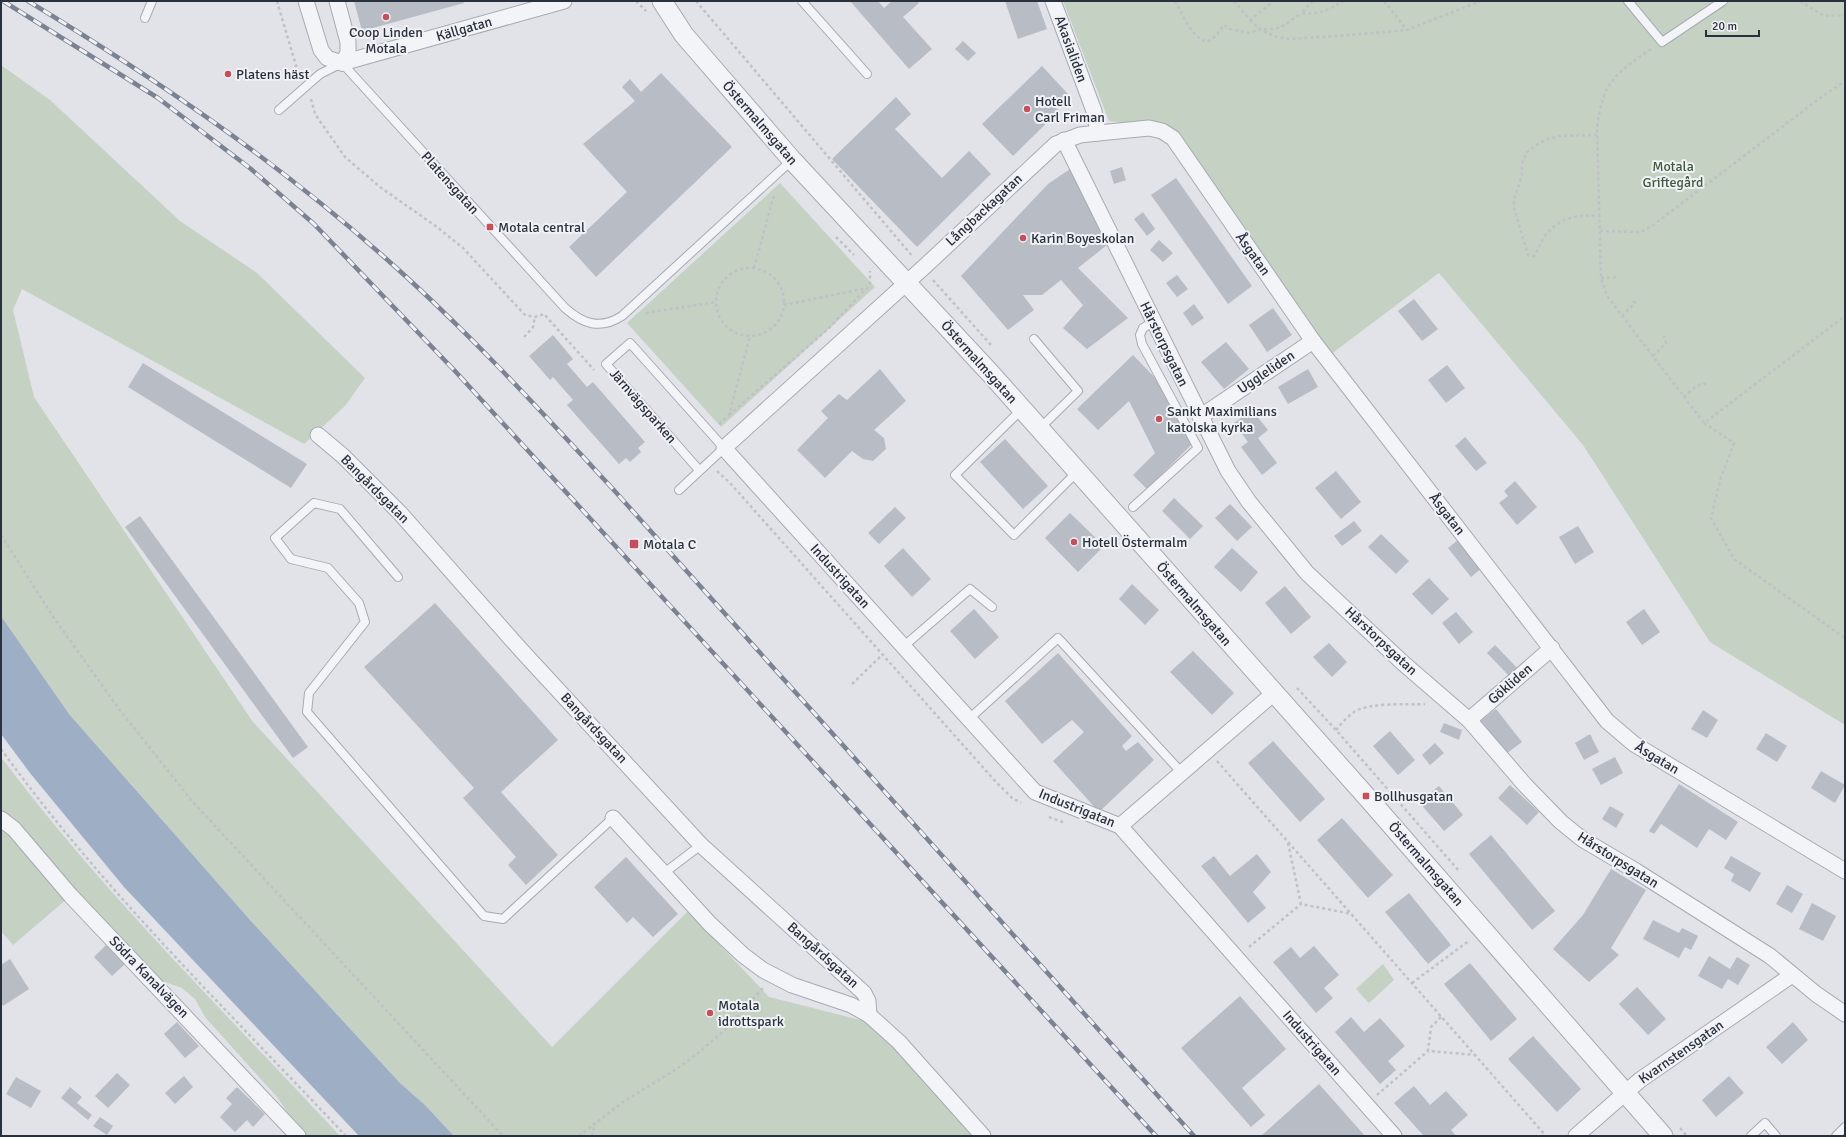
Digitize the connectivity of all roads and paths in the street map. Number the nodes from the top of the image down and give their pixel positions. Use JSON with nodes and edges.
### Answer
{"nodes":[{"id":1,"x":152,"y":1,"type":"edge"},
{"id":2,"x":277,"y":1,"type":"edge"},
{"id":3,"x":306,"y":1,"type":"edge"},
{"id":4,"x":337,"y":1,"type":"edge"},
{"id":5,"x":564,"y":1,"type":"edge"},
{"id":6,"x":662,"y":1,"type":"edge"},
{"id":7,"x":802,"y":1,"type":"edge"},
{"id":8,"x":1053,"y":1,"type":"edge"},
{"id":9,"x":1175,"y":1,"type":"edge"},
{"id":10,"x":1234,"y":1,"type":"edge"},
{"id":11,"x":1274,"y":1,"type":"edge"},
{"id":12,"x":1313,"y":1,"type":"edge"},
{"id":13,"x":1343,"y":1,"type":"edge"},
{"id":14,"x":1384,"y":1,"type":"edge"},
{"id":15,"x":1481,"y":1,"type":"edge"},
{"id":16,"x":1628,"y":1,"type":"edge"},
{"id":17,"x":1723,"y":1,"type":"edge"},
{"id":18,"x":1800,"y":1,"type":"edge"},
{"id":19,"x":1302,"y":13,"type":"junction"},
{"id":20,"x":1845,"y":15,"type":"edge"},
{"id":21,"x":145,"y":18,"type":"dead end"},
{"id":22,"x":1250,"y":20,"type":"junction"},
{"id":23,"x":1260,"y":29,"type":"junction"},
{"id":24,"x":1407,"y":30,"type":"junction"},
{"id":25,"x":1662,"y":42,"type":"junction"},
{"id":26,"x":342,"y":63,"type":"junction"},
{"id":27,"x":867,"y":74,"type":"dead end"},
{"id":28,"x":1845,"y":81,"type":"edge"},
{"id":29,"x":306,"y":87,"type":"junction"},
{"id":30,"x":279,"y":110,"type":"dead end"},
{"id":31,"x":1098,"y":133,"type":"junction"},
{"id":32,"x":1597,"y":135,"type":"junction"},
{"id":33,"x":1064,"y":140,"type":"junction"},
{"id":34,"x":792,"y":160,"type":"junction"},
{"id":35,"x":775,"y":189,"type":"dead end"},
{"id":36,"x":1600,"y":216,"type":"junction"},
{"id":37,"x":1600,"y":231,"type":"junction"},
{"id":38,"x":834,"y":235,"type":"dead end"},
{"id":39,"x":856,"y":256,"type":"dead end"},
{"id":40,"x":866,"y":266,"type":"dead end"},
{"id":41,"x":754,"y":268,"type":"junction"},
{"id":42,"x":1616,"y":277,"type":"dead end"},
{"id":43,"x":1602,"y":278,"type":"junction"},
{"id":44,"x":907,"y":283,"type":"junction"},
{"id":45,"x":867,"y":288,"type":"junction"},
{"id":46,"x":1632,"y":298,"type":"dead end"},
{"id":47,"x":784,"y":305,"type":"junction"},
{"id":48,"x":1622,"y":316,"type":"junction"},
{"id":49,"x":1845,"y":316,"type":"edge"},
{"id":50,"x":534,"y":317,"type":"junction"},
{"id":51,"x":1153,"y":322,"type":"junction"},
{"id":52,"x":750,"y":336,"type":"junction"},
{"id":53,"x":1664,"y":336,"type":"dead end"},
{"id":54,"x":524,"y":337,"type":"dead end"},
{"id":55,"x":1034,"y":339,"type":"dead end"},
{"id":56,"x":1313,"y":341,"type":"junction"},
{"id":57,"x":1653,"y":356,"type":"junction"},
{"id":58,"x":606,"y":364,"type":"junction"},
{"id":59,"x":1708,"y":385,"type":"dead end"},
{"id":60,"x":1684,"y":397,"type":"junction"},
{"id":61,"x":1021,"y":410,"type":"junction"},
{"id":62,"x":730,"y":415,"type":"junction"},
{"id":63,"x":1200,"y":417,"type":"junction"},
{"id":64,"x":1704,"y":423,"type":"junction"},
{"id":65,"x":1039,"y":429,"type":"junction"},
{"id":66,"x":710,"y":432,"type":"junction"},
{"id":67,"x":318,"y":435,"type":"dead end"},
{"id":68,"x":724,"y":448,"type":"junction"},
{"id":69,"x":699,"y":470,"type":"junction"},
{"id":70,"x":1078,"y":472,"type":"junction"},
{"id":71,"x":678,"y":490,"type":"dead end"},
{"id":72,"x":1132,"y":507,"type":"dead end"},
{"id":73,"x":1,"y":535,"type":"edge"},
{"id":74,"x":398,"y":577,"type":"dead end"},
{"id":75,"x":992,"y":607,"type":"dead end"},
{"id":76,"x":1845,"y":638,"type":"edge"},
{"id":77,"x":904,"y":646,"type":"junction"},
{"id":78,"x":1552,"y":648,"type":"junction"},
{"id":79,"x":882,"y":655,"type":"dead end"},
{"id":80,"x":852,"y":684,"type":"dead end"},
{"id":81,"x":1274,"y":693,"type":"junction"},
{"id":82,"x":1450,"y":703,"type":"junction"},
{"id":83,"x":969,"y":719,"type":"junction"},
{"id":84,"x":1469,"y":720,"type":"junction"},
{"id":85,"x":1336,"y":730,"type":"dead end"},
{"id":86,"x":1,"y":749,"type":"edge"},
{"id":87,"x":1208,"y":750,"type":"junction"},
{"id":88,"x":1182,"y":773,"type":"junction"},
{"id":89,"x":613,"y":818,"type":"joint"},
{"id":90,"x":1,"y":819,"type":"edge"},
{"id":91,"x":1120,"y":826,"type":"junction"},
{"id":92,"x":1288,"y":842,"type":"junction"},
{"id":93,"x":700,"y":845,"type":"junction"},
{"id":94,"x":1845,"y":871,"type":"edge"},
{"id":95,"x":664,"y":873,"type":"junction"},
{"id":96,"x":1301,"y":904,"type":"junction"},
{"id":97,"x":1353,"y":914,"type":"junction"},
{"id":98,"x":1484,"y":930,"type":"junction"},
{"id":99,"x":1236,"y":957,"type":"junction"},
{"id":100,"x":1792,"y":975,"type":"junction"},
{"id":101,"x":774,"y":976,"type":"junction"},
{"id":102,"x":1412,"y":983,"type":"junction"},
{"id":103,"x":1845,"y":1014,"type":"edge"},
{"id":104,"x":869,"y":1015,"type":"junction"},
{"id":105,"x":1442,"y":1017,"type":"junction"},
{"id":106,"x":1428,"y":1051,"type":"junction"},
{"id":107,"x":1475,"y":1055,"type":"junction"},
{"id":108,"x":1626,"y":1093,"type":"junction"},
{"id":109,"x":1366,"y":1104,"type":"junction"},
{"id":110,"x":595,"y":1123,"type":"junction"},
{"id":111,"x":1845,"y":1127,"type":"edge"},
{"id":112,"x":298,"y":1136,"type":"edge"},
{"id":113,"x":346,"y":1136,"type":"edge"},
{"id":114,"x":503,"y":1136,"type":"edge"},
{"id":115,"x":579,"y":1136,"type":"edge"},
{"id":116,"x":592,"y":1136,"type":"edge"},
{"id":117,"x":983,"y":1136,"type":"edge"},
{"id":118,"x":1394,"y":1136,"type":"edge"},
{"id":119,"x":1546,"y":1136,"type":"edge"},
{"id":120,"x":1576,"y":1136,"type":"edge"},
{"id":121,"x":1663,"y":1136,"type":"edge"},
{"id":122,"x":1752,"y":1136,"type":"edge"},
{"id":123,"x":1776,"y":1136,"type":"edge"},
{"id":124,"x":1836,"y":1136,"type":"edge"}],
"edges":[{"from":1,"to":21,"type":"lane"},
{"from":2,"to":29,"type":"path"},
{"from":3,"to":26,"type":"street","name":"Platensgatan"},
{"from":4,"to":26,"type":"street"},
{"from":5,"to":26,"type":"street","name":"Källgatan"},
{"from":6,"to":34,"type":"street","name":"Östermalmsgatan"},
{"from":7,"to":27,"type":"lane"},
{"from":8,"to":31,"type":"street","name":"Akasialiden"},
{"from":9,"to":23,"type":"path"},
{"from":10,"to":22,"type":"path"},
{"from":11,"to":22,"type":"path"},
{"from":12,"to":19,"type":"path"},
{"from":13,"to":19,"type":"path"},
{"from":14,"to":24,"type":"path"},
{"from":15,"to":24,"type":"path"},
{"from":16,"to":25,"type":"lane"},
{"from":17,"to":25,"type":"lane"},
{"from":18,"to":20,"type":"path"},
{"from":19,"to":23,"type":"path"},
{"from":22,"to":23,"type":"path"},
{"from":23,"to":24,"type":"path"},
{"from":25,"to":32,"type":"path"},
{"from":26,"to":29,"type":"lane"},
{"from":26,"to":34,"type":"lane","name":"Platensgatan"},
{"from":28,"to":37,"type":"path"},
{"from":29,"to":30,"type":"lane"},
{"from":29,"to":50,"type":"path"},
{"from":31,"to":33,"type":"street"},
{"from":31,"to":56,"type":"street","name":"Åsgatan"},
{"from":32,"to":36,"type":"path"},
{"from":32,"to":36,"type":"path"},
{"from":33,"to":44,"type":"street","name":"Långbackagatan"},
{"from":33,"to":51,"type":"street","name":"Hårstorpsgatan"},
{"from":34,"to":44,"type":"street","name":"Östermalmsgatan"},
{"from":35,"to":41,"type":"path"},
{"from":36,"to":37,"type":"path"},
{"from":37,"to":43,"type":"path"},
{"from":38,"to":39,"type":"path"},
{"from":40,"to":45,"type":"path"},
{"from":41,"to":47,"type":"path"},
{"from":41,"to":52,"type":"path"},
{"from":42,"to":43,"type":"path"},
{"from":43,"to":48,"type":"path"},
{"from":44,"to":61,"type":"street","name":"Östermalmsgatan"},
{"from":44,"to":68,"type":"street"},
{"from":45,"to":47,"type":"path"},
{"from":45,"to":62,"type":"path"},
{"from":46,"to":48,"type":"path"},
{"from":47,"to":52,"type":"path"},
{"from":48,"to":57,"type":"path"},
{"from":49,"to":64,"type":"path"},
{"from":50,"to":54,"type":"path"},
{"from":50,"to":58,"type":"path"},
{"from":51,"to":63,"type":"street","name":"Hårstorpsgatan"},
{"from":51,"to":72,"type":"lane"},
{"from":52,"to":62,"type":"path"},
{"from":53,"to":57,"type":"path"},
{"from":55,"to":65,"type":"lane"},
{"from":56,"to":63,"type":"street","name":"Uggleliden"},
{"from":56,"to":78,"type":"street","name":"Åsgatan"},
{"from":57,"to":60,"type":"path"},
{"from":58,"to":66,"type":"lane","name":"Järnvägsparken"},
{"from":58,"to":69,"type":"lane","name":"Järnvägsparken"},
{"from":59,"to":60,"type":"path"},
{"from":60,"to":64,"type":"path"},
{"from":61,"to":65,"type":"street","name":"Östermalmsgatan"},
{"from":61,"to":70,"type":"lane"},
{"from":62,"to":66,"type":"path"},
{"from":63,"to":82,"type":"street","name":"Hårstorpsgatan"},
{"from":64,"to":76,"type":"path"},
{"from":65,"to":70,"type":"street","name":"Östermalmsgatan"},
{"from":66,"to":68,"type":"lane","name":"Järnvägsparken"},
{"from":67,"to":93,"type":"street","name":"Bangårdsgatan"},
{"from":68,"to":69,"type":"lane"},
{"from":68,"to":77,"type":"street","name":"Industrigatan"},
{"from":69,"to":71,"type":"lane"},
{"from":70,"to":81,"type":"street","name":"Östermalmsgatan"},
{"from":73,"to":114,"type":"path"},
{"from":74,"to":89,"type":"lane"},
{"from":75,"to":77,"type":"lane"},
{"from":77,"to":83,"type":"street","name":"Industrigatan"},
{"from":78,"to":84,"type":"street","name":"Gökliden"},
{"from":78,"to":94,"type":"street","name":"Åsgatan"},
{"from":79,"to":80,"type":"path"},
{"from":81,"to":87,"type":"street"},
{"from":81,"to":98,"type":"street","name":"Östermalmsgatan"},
{"from":82,"to":84,"type":"street","name":"Hårstorpsgatan"},
{"from":82,"to":85,"type":"path"},
{"from":83,"to":88,"type":"lane"},
{"from":83,"to":91,"type":"street","name":"Industrigatan"},
{"from":84,"to":100,"type":"street","name":"Hårstorpsgatan"},
{"from":86,"to":113,"type":"path"},
{"from":87,"to":88,"type":"street"},
{"from":87,"to":92,"type":"path"},
{"from":88,"to":91,"type":"street"},
{"from":89,"to":95,"type":"street","name":"Bangårdsgatan"},
{"from":90,"to":112,"type":"street","name":"Södra Kanalvägen"},
{"from":91,"to":99,"type":"street","name":"Industrigatan"},
{"from":92,"to":96,"type":"path"},
{"from":92,"to":97,"type":"path"},
{"from":93,"to":95,"type":"lane"},
{"from":93,"to":104,"type":"street","name":"Bangårdsgatan"},
{"from":95,"to":101,"type":"street","name":"Bangårdsgatan"},
{"from":96,"to":97,"type":"path"},
{"from":96,"to":99,"type":"path"},
{"from":97,"to":102,"type":"path"},
{"from":98,"to":102,"type":"path"},
{"from":98,"to":108,"type":"street","name":"Östermalmsgatan"},
{"from":99,"to":109,"type":"street","name":"Industrigatan"},
{"from":100,"to":103,"type":"street","name":"Hårstorpsgatan"},
{"from":100,"to":108,"type":"street","name":"Kvarnstensgatan"},
{"from":101,"to":104,"type":"street","name":"Bangårdsgatan"},
{"from":101,"to":110,"type":"path"},
{"from":102,"to":105,"type":"path"},
{"from":104,"to":117,"type":"street","name":"Bangårdsgatan"},
{"from":105,"to":106,"type":"path"},
{"from":105,"to":107,"type":"path"},
{"from":106,"to":107,"type":"path"},
{"from":106,"to":109,"type":"path"},
{"from":107,"to":119,"type":"path"},
{"from":108,"to":120,"type":"street","name":"Kvarnstensgatan"},
{"from":108,"to":121,"type":"street","name":"Östermalmsgatan"},
{"from":109,"to":118,"type":"street","name":"Industrigatan"},
{"from":110,"to":115,"type":"path"},
{"from":110,"to":116,"type":"path"},
{"from":111,"to":124,"type":"lane"},
{"from":122,"to":123,"type":"lane"}]}
